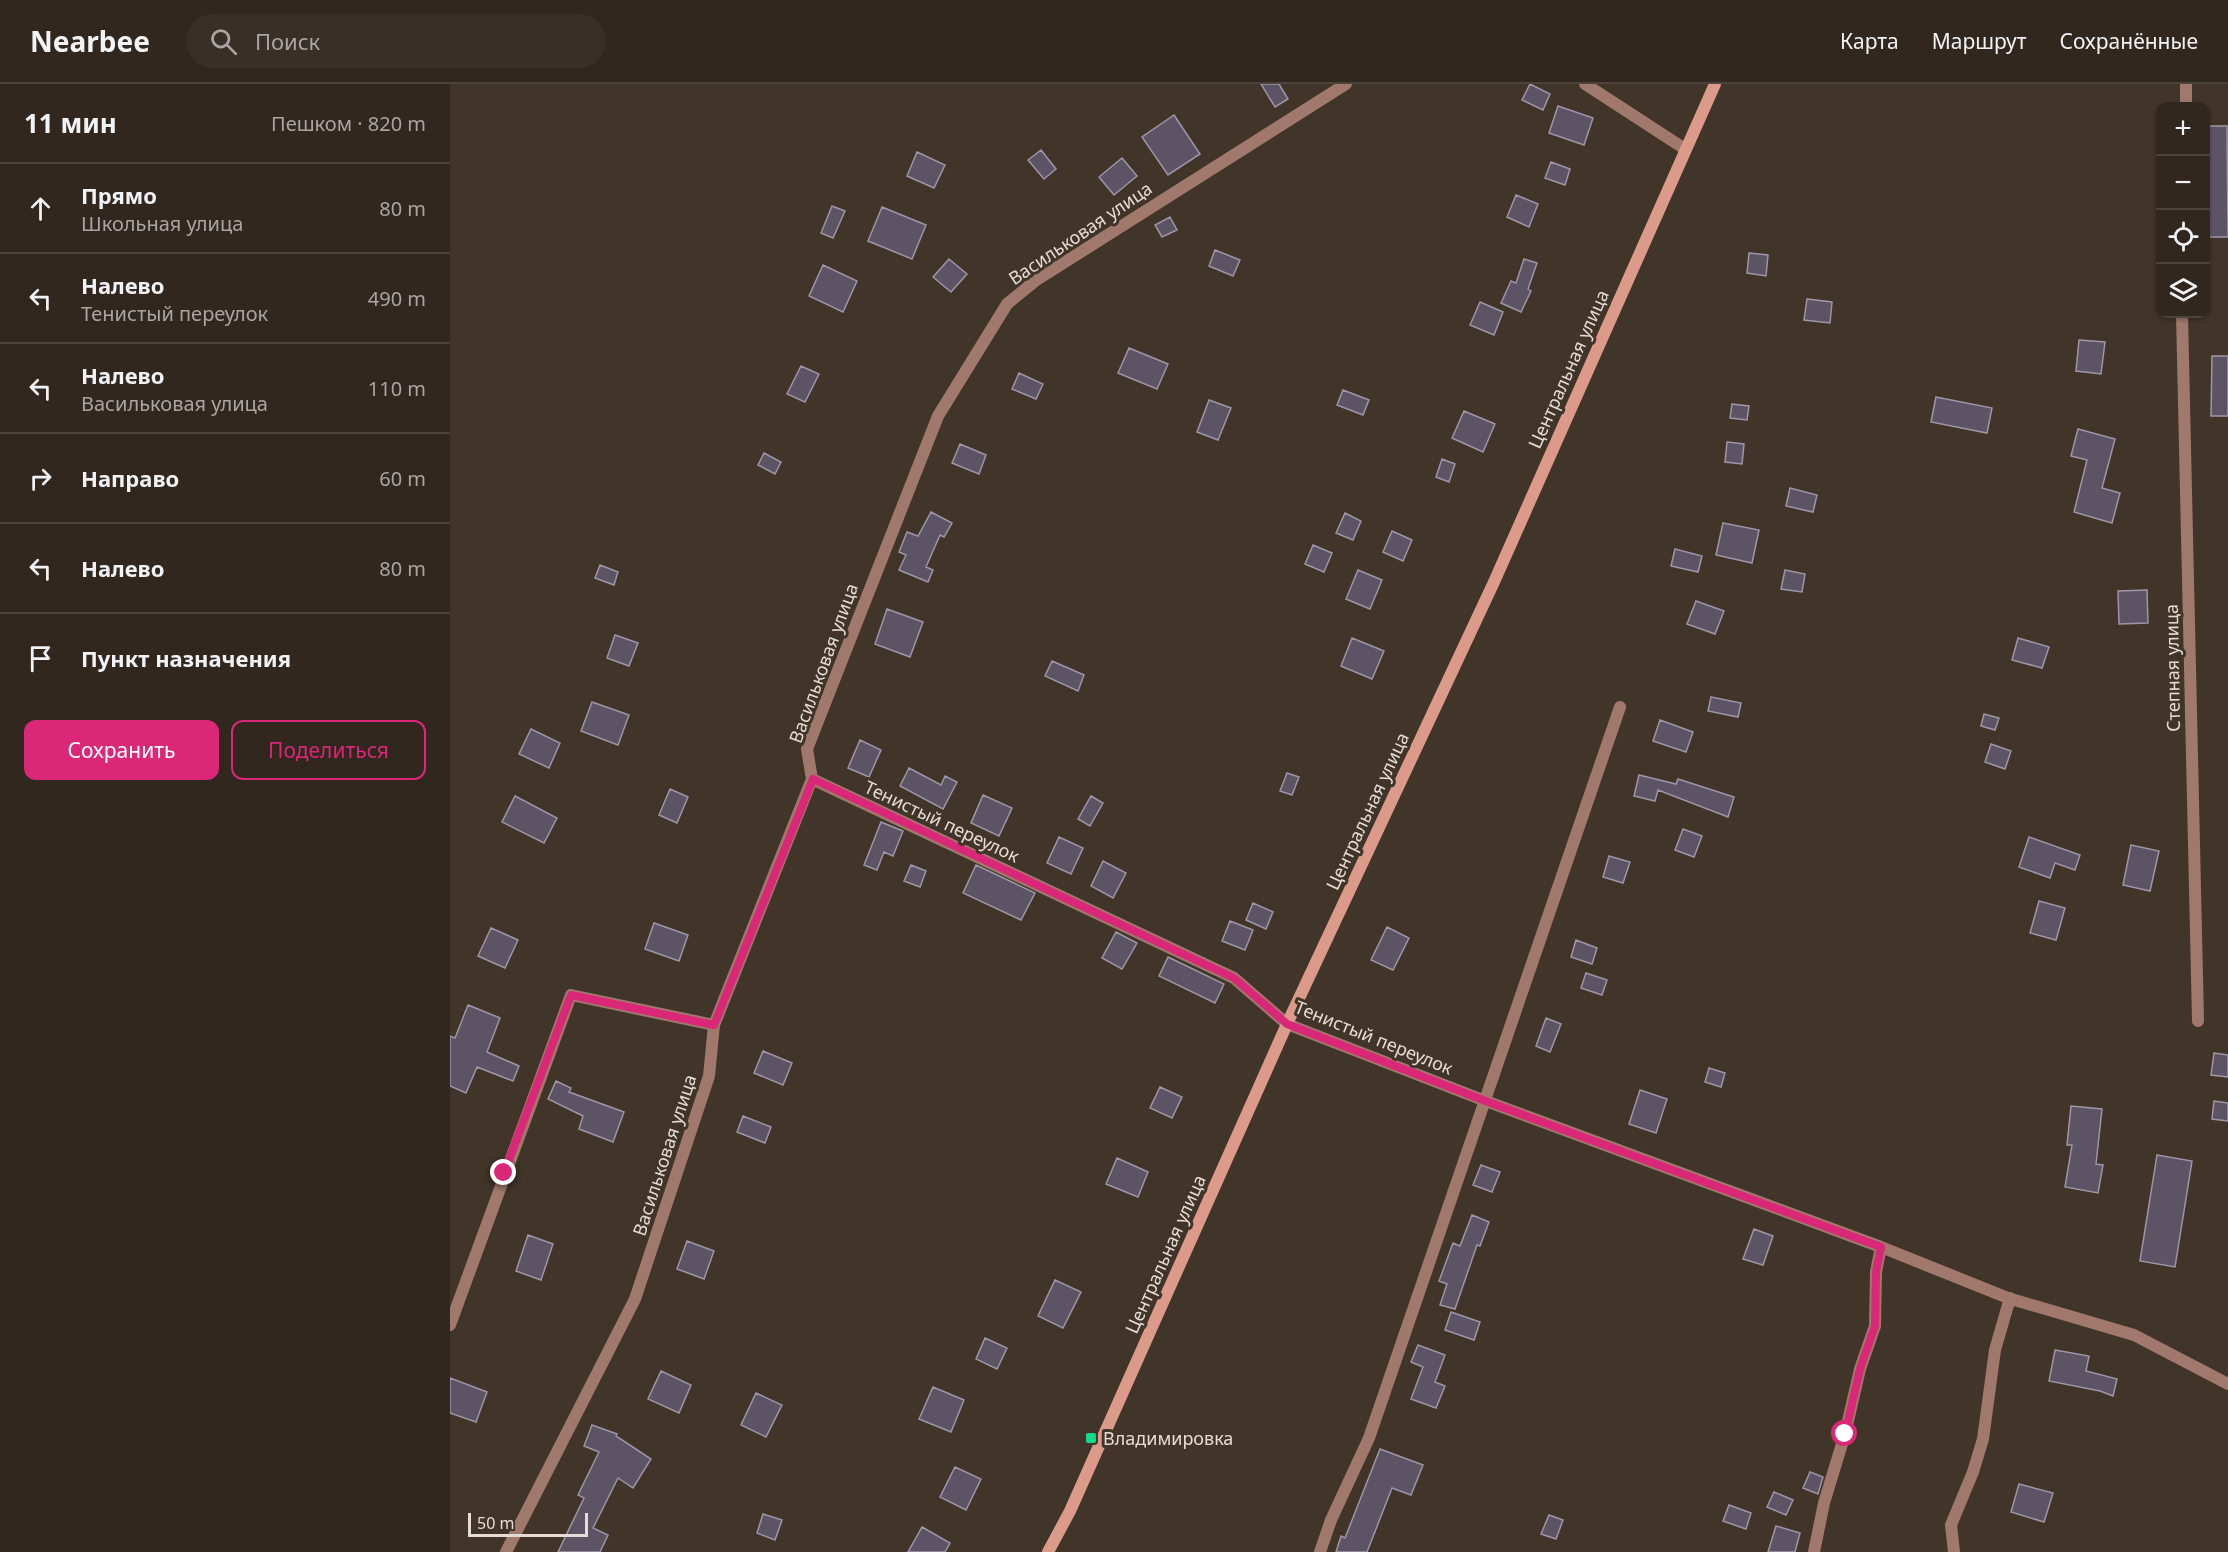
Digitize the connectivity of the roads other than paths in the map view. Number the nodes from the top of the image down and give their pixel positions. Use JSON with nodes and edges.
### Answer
{"nodes":[{"id":1,"x":1346,"y":84,"type":"edge"},
{"id":2,"x":1585,"y":84,"type":"edge"},
{"id":3,"x":1715,"y":84,"type":"edge"},
{"id":4,"x":2186,"y":84,"type":"edge"},
{"id":5,"x":2186,"y":102,"type":"edge"},
{"id":6,"x":1685,"y":149,"type":"junction"},
{"id":7,"x":2182,"y":318,"type":"edge"},
{"id":8,"x":1620,"y":707,"type":"dead end"},
{"id":9,"x":813,"y":779,"type":"junction"},
{"id":10,"x":2198,"y":1021,"type":"dead end"},
{"id":11,"x":1287,"y":1024,"type":"junction"},
{"id":12,"x":714,"y":1025,"type":"junction"},
{"id":13,"x":1483,"y":1100,"type":"junction"},
{"id":14,"x":1881,"y":1247,"type":"junction"},
{"id":15,"x":2010,"y":1298,"type":"junction"},
{"id":16,"x":450,"y":1325,"type":"edge"},
{"id":17,"x":2228,"y":1384,"type":"edge"},
{"id":18,"x":506,"y":1552,"type":"edge"},
{"id":19,"x":1048,"y":1552,"type":"edge"},
{"id":20,"x":1320,"y":1552,"type":"edge"},
{"id":21,"x":1814,"y":1552,"type":"edge"},
{"id":22,"x":1954,"y":1552,"type":"edge"}],
"edges":[{"from":1,"to":9,"type":"street","name":"Васильковая улица"},
{"from":2,"to":6,"type":"street"},
{"from":3,"to":6,"type":"street","name":"Центральная улица"},
{"from":4,"to":5,"type":"street"},
{"from":6,"to":11,"type":"street","name":"Центральная улица"},
{"from":7,"to":10,"type":"street","name":"Степная улица"},
{"from":8,"to":13,"type":"street"},
{"from":9,"to":11,"type":"street","name":"Тенистый переулок"},
{"from":9,"to":12,"type":"street","name":"Васильковая улица"},
{"from":11,"to":13,"type":"street","name":"Тенистый переулок"},
{"from":11,"to":19,"type":"street","name":"Центральная улица"},
{"from":12,"to":16,"type":"street"},
{"from":12,"to":18,"type":"street","name":"Васильковая улица"},
{"from":13,"to":14,"type":"street","name":"Тенистый переулок"},
{"from":13,"to":20,"type":"street"},
{"from":14,"to":15,"type":"street","name":"Тенистый переулок"},
{"from":14,"to":21,"type":"street"},
{"from":15,"to":17,"type":"street","name":"Тенистый переулок"},
{"from":15,"to":22,"type":"street"}]}
